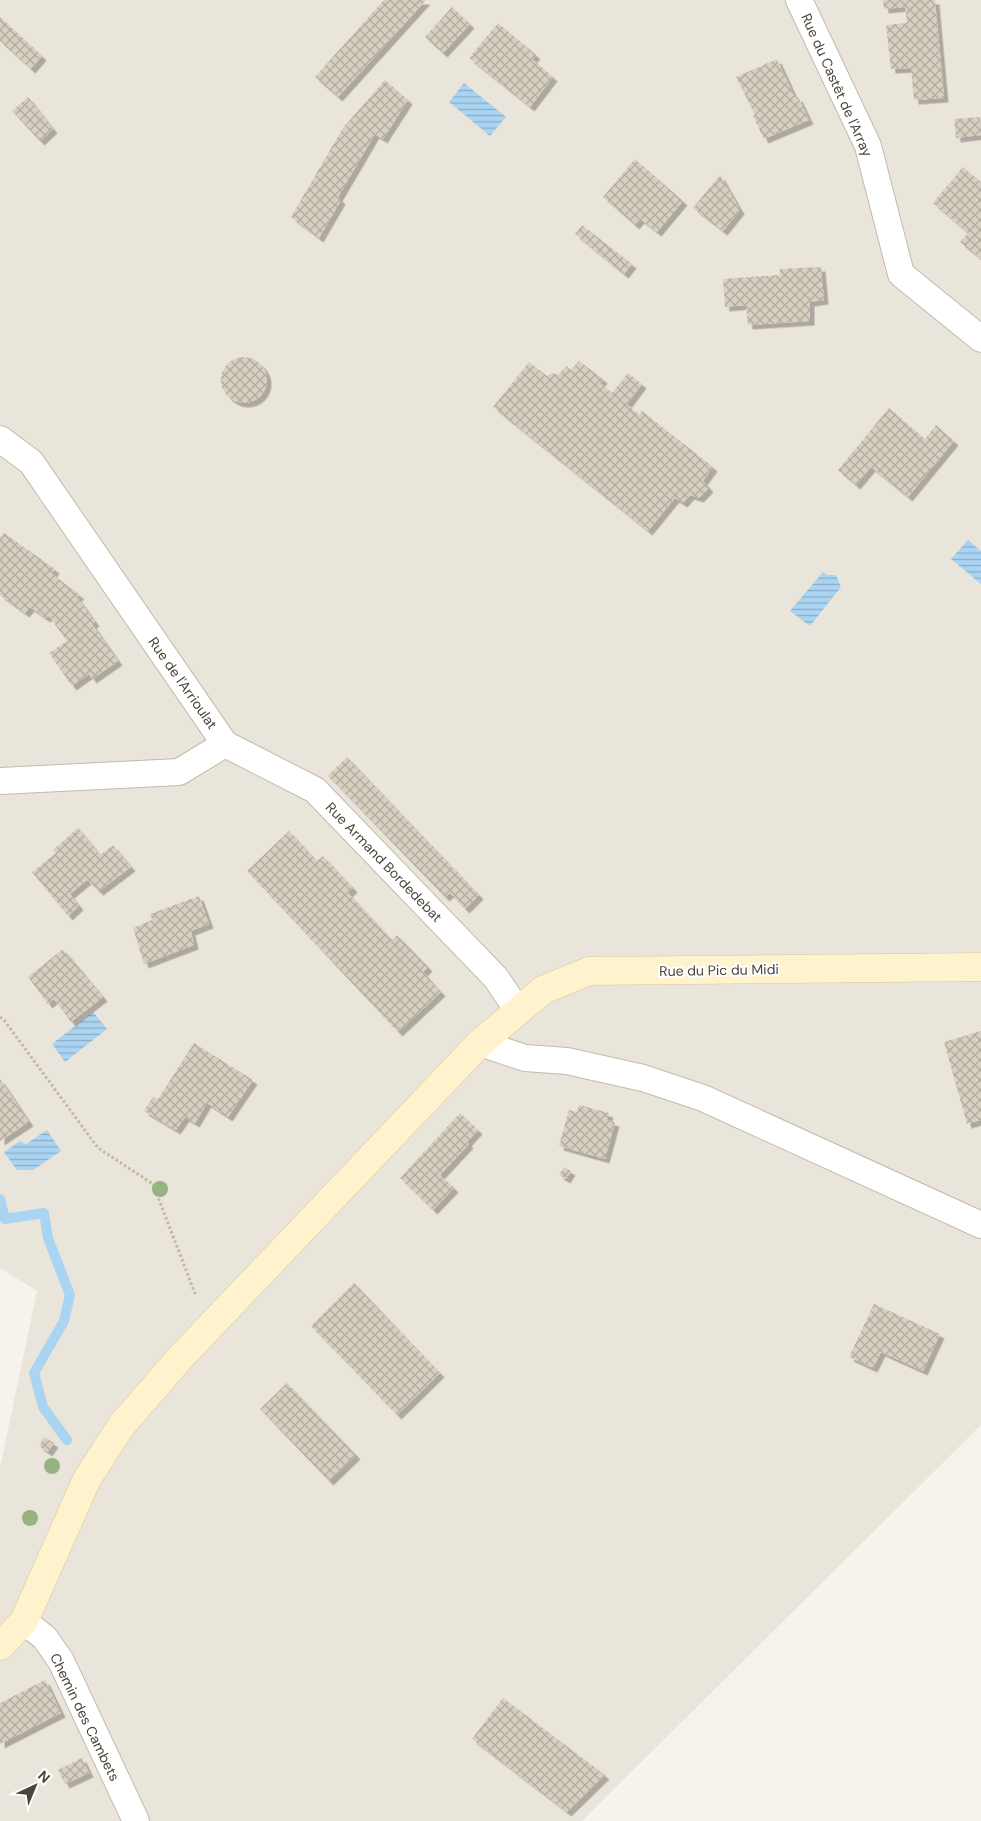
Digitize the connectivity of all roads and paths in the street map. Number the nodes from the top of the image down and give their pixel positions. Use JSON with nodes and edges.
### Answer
{"nodes":[{"id":1,"x":799,"y":0,"type":"edge"},
{"id":2,"x":981,"y":339,"type":"edge"},
{"id":3,"x":0,"y":439,"type":"edge"},
{"id":4,"x":225,"y":744,"type":"junction"},
{"id":5,"x":0,"y":781,"type":"edge"},
{"id":6,"x":981,"y":967,"type":"edge"},
{"id":7,"x":518,"y":1011,"type":"junction"},
{"id":8,"x":0,"y":1017,"type":"edge"},
{"id":9,"x":480,"y":1042,"type":"junction"},
{"id":10,"x":981,"y":1225,"type":"edge"},
{"id":11,"x":208,"y":1329,"type":"junction"},
{"id":12,"x":24,"y":1621,"type":"junction"},
{"id":13,"x":0,"y":1646,"type":"edge"},
{"id":14,"x":136,"y":1821,"type":"edge"}],
"edges":[{"from":1,"to":2,"type":"street","name":"Rue du Castêt de l'Array"},
{"from":3,"to":4,"type":"street","name":"Rue de l'Arrioulat"},
{"from":4,"to":5,"type":"street","name":"Rue de l'Arrioulat"},
{"from":4,"to":7,"type":"street","name":"Rue Armand Bordedebat"},
{"from":6,"to":7,"type":"street","name":"Rue du Pic du Midi"},
{"from":7,"to":9,"type":"street","name":"Rue du Pic du Midi"},
{"from":8,"to":11,"type":"path"},
{"from":9,"to":10,"type":"street"},
{"from":9,"to":11,"type":"street","name":"Rue du Pic du Midi"},
{"from":11,"to":12,"type":"street","name":"Rue du Pic du Midi"},
{"from":12,"to":13,"type":"street","name":"Rue du Pic du Midi"},
{"from":12,"to":14,"type":"street","name":"Chemin des Cambets"}]}
